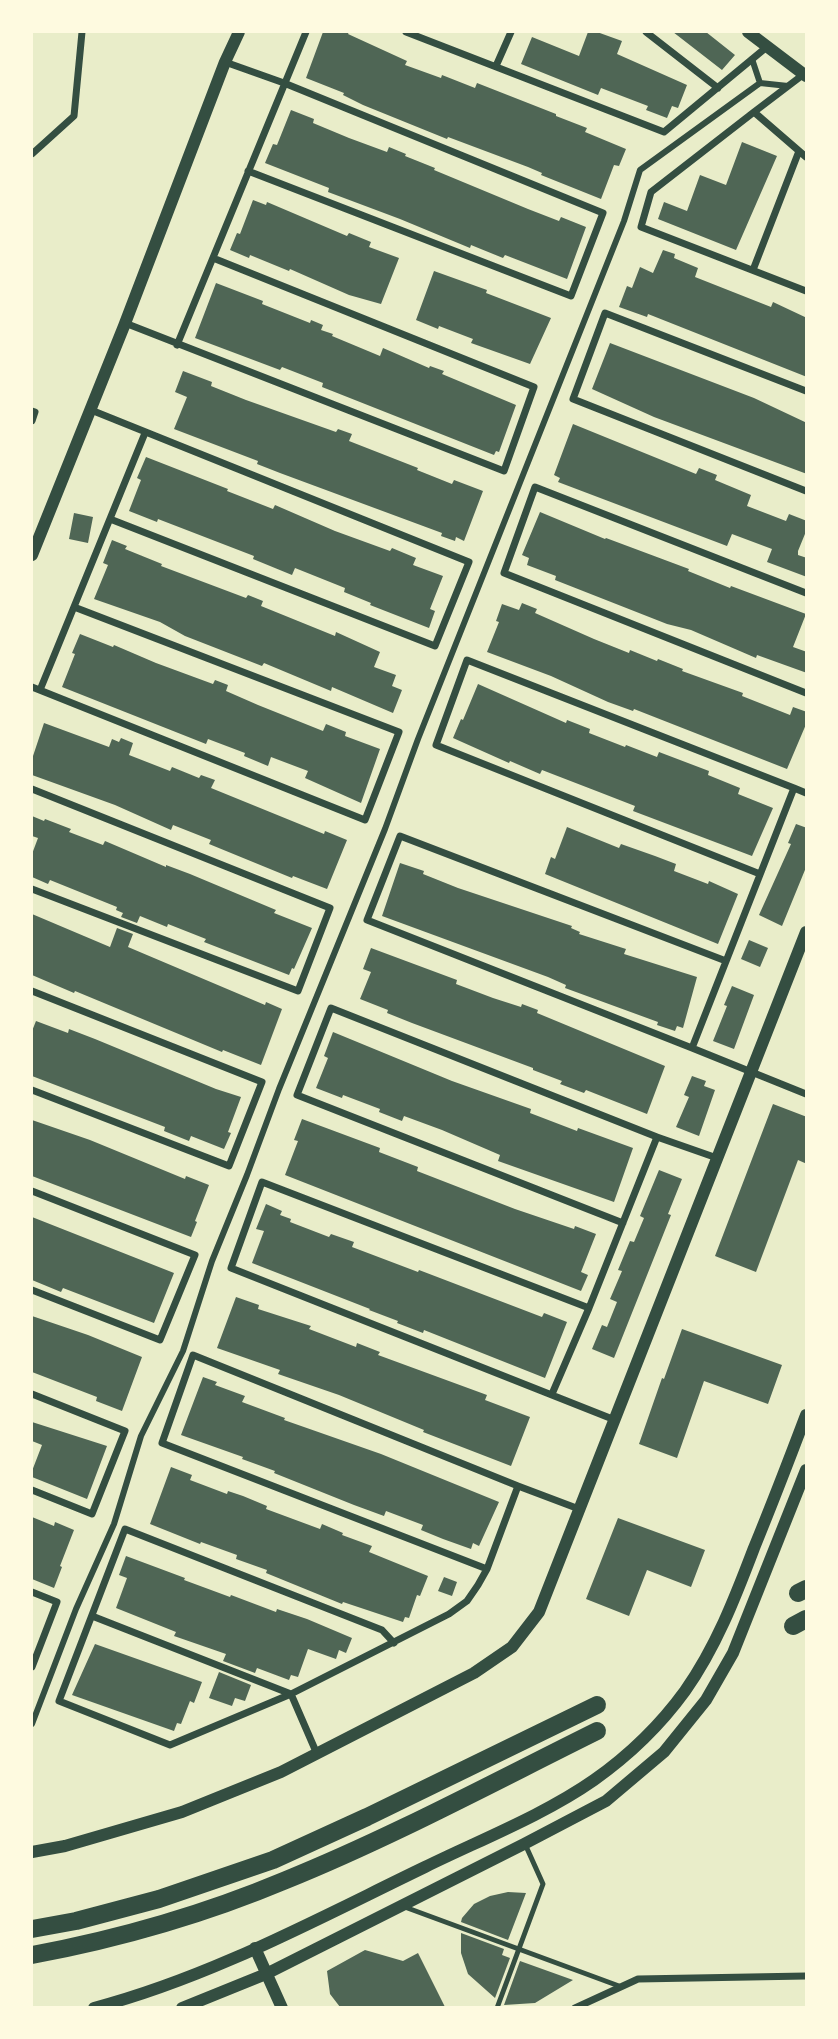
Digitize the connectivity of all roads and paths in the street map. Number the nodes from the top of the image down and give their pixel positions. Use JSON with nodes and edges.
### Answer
{"nodes":[{"id":1,"x":82,"y":32,"type":"edge"},
{"id":2,"x":239,"y":32,"type":"edge"},
{"id":3,"x":306,"y":32,"type":"edge"},
{"id":4,"x":407,"y":32,"type":"edge"},
{"id":5,"x":511,"y":32,"type":"edge"},
{"id":6,"x":646,"y":32,"type":"edge"},
{"id":7,"x":748,"y":32,"type":"edge"},
{"id":8,"x":768,"y":46,"type":"junction"},
{"id":9,"x":752,"y":60,"type":"junction"},
{"id":10,"x":225,"y":62,"type":"junction"},
{"id":11,"x":496,"y":66,"type":"junction"},
{"id":12,"x":805,"y":75,"type":"edge"},
{"id":13,"x":284,"y":83,"type":"junction"},
{"id":14,"x":760,"y":83,"type":"junction"},
{"id":15,"x":788,"y":86,"type":"junction"},
{"id":16,"x":718,"y":88,"type":"junction"},
{"id":17,"x":754,"y":112,"type":"junction"},
{"id":18,"x":799,"y":151,"type":"junction"},
{"id":19,"x":32,"y":154,"type":"edge"},
{"id":20,"x":807,"y":156,"type":"edge"},
{"id":21,"x":248,"y":171,"type":"junction"},
{"id":22,"x":213,"y":258,"type":"junction"},
{"id":23,"x":753,"y":270,"type":"junction"},
{"id":24,"x":807,"y":291,"type":"edge"},
{"id":25,"x":125,"y":323,"type":"junction"},
{"id":26,"x":177,"y":345,"type":"junction"},
{"id":27,"x":807,"y":391,"type":"edge"},
{"id":28,"x":91,"y":410,"type":"junction"},
{"id":29,"x":32,"y":411,"type":"edge"},
{"id":30,"x":32,"y":421,"type":"edge"},
{"id":31,"x":145,"y":433,"type":"junction"},
{"id":32,"x":807,"y":491,"type":"edge"},
{"id":33,"x":110,"y":519,"type":"junction"},
{"id":34,"x":32,"y":555,"type":"edge"},
{"id":35,"x":807,"y":593,"type":"edge"},
{"id":36,"x":74,"y":607,"type":"junction"},
{"id":37,"x":32,"y":687,"type":"edge"},
{"id":38,"x":40,"y":690,"type":"junction"},
{"id":39,"x":807,"y":693,"type":"edge"},
{"id":40,"x":794,"y":788,"type":"junction"},
{"id":41,"x":32,"y":789,"type":"edge"},
{"id":42,"x":807,"y":793,"type":"edge"},
{"id":43,"x":760,"y":874,"type":"junction"},
{"id":44,"x":32,"y":889,"type":"edge"},
{"id":45,"x":807,"y":932,"type":"edge"},
{"id":46,"x":726,"y":961,"type":"junction"},
{"id":47,"x":32,"y":990,"type":"edge"},
{"id":48,"x":692,"y":1048,"type":"junction"},
{"id":49,"x":751,"y":1073,"type":"junction"},
{"id":50,"x":32,"y":1090,"type":"edge"},
{"id":51,"x":807,"y":1094,"type":"edge"},
{"id":52,"x":657,"y":1137,"type":"junction"},
{"id":53,"x":718,"y":1158,"type":"junction"},
{"id":54,"x":32,"y":1191,"type":"edge"},
{"id":55,"x":623,"y":1223,"type":"junction"},
{"id":56,"x":32,"y":1290,"type":"edge"},
{"id":57,"x":589,"y":1308,"type":"junction"},
{"id":58,"x":32,"y":1394,"type":"edge"},
{"id":59,"x":552,"y":1394,"type":"junction"},
{"id":60,"x":807,"y":1415,"type":"edge"},
{"id":61,"x":615,"y":1420,"type":"junction"},
{"id":62,"x":807,"y":1470,"type":"edge"},
{"id":63,"x":518,"y":1486,"type":"junction"},
{"id":64,"x":32,"y":1490,"type":"edge"},
{"id":65,"x":579,"y":1509,"type":"junction"},
{"id":66,"x":487,"y":1569,"type":"junction"},
{"id":67,"x":32,"y":1592,"type":"edge"},
{"id":68,"x":92,"y":1616,"type":"junction"},
{"id":69,"x":394,"y":1643,"type":"junction"},
{"id":70,"x":32,"y":1667,"type":"edge"},
{"id":71,"x":291,"y":1694,"type":"junction"},
{"id":72,"x":597,"y":1705,"type":"dead end"},
{"id":73,"x":32,"y":1724,"type":"edge"},
{"id":74,"x":597,"y":1731,"type":"dead end"},
{"id":75,"x":317,"y":1754,"type":"junction"},
{"id":76,"x":524,"y":1844,"type":"junction"},
{"id":77,"x":32,"y":1852,"type":"edge"},
{"id":78,"x":399,"y":1905,"type":"junction"},
{"id":79,"x":32,"y":1929,"type":"edge"},
{"id":80,"x":255,"y":1948,"type":"junction"},
{"id":81,"x":519,"y":1949,"type":"junction"},
{"id":82,"x":32,"y":1955,"type":"edge"},
{"id":83,"x":265,"y":1974,"type":"junction"},
{"id":84,"x":807,"y":1976,"type":"edge"},
{"id":85,"x":619,"y":1986,"type":"junction"},
{"id":86,"x":94,"y":2007,"type":"edge"},
{"id":87,"x":182,"y":2007,"type":"edge"},
{"id":88,"x":282,"y":2007,"type":"edge"},
{"id":89,"x":497,"y":2007,"type":"edge"},
{"id":90,"x":575,"y":2007,"type":"edge"}],
"edges":[{"from":1,"to":19,"type":"street"},
{"from":2,"to":10,"type":"street"},
{"from":3,"to":13,"type":"street"},
{"from":4,"to":11,"type":"street"},
{"from":5,"to":11,"type":"street"},
{"from":6,"to":16,"type":"street"},
{"from":7,"to":8,"type":"street"},
{"from":8,"to":9,"type":"street"},
{"from":8,"to":12,"type":"street"},
{"from":9,"to":14,"type":"street"},
{"from":9,"to":16,"type":"street"},
{"from":10,"to":13,"type":"street"},
{"from":10,"to":25,"type":"street"},
{"from":11,"to":16,"type":"street"},
{"from":12,"to":15,"type":"street"},
{"from":13,"to":21,"type":"street"},
{"from":13,"to":21,"type":"street"},
{"from":14,"to":15,"type":"street"},
{"from":14,"to":73,"type":"street"},
{"from":15,"to":17,"type":"street"},
{"from":17,"to":18,"type":"street"},
{"from":17,"to":23,"type":"street"},
{"from":18,"to":20,"type":"street"},
{"from":18,"to":23,"type":"street"},
{"from":21,"to":22,"type":"street"},
{"from":22,"to":26,"type":"street"},
{"from":22,"to":26,"type":"street"},
{"from":23,"to":24,"type":"street"},
{"from":25,"to":26,"type":"street"},
{"from":25,"to":28,"type":"street"},
{"from":27,"to":32,"type":"street"},
{"from":28,"to":31,"type":"street"},
{"from":28,"to":34,"type":"street"},
{"from":29,"to":30,"type":"street"},
{"from":31,"to":33,"type":"street"},
{"from":31,"to":33,"type":"street"},
{"from":33,"to":36,"type":"street"},
{"from":35,"to":39,"type":"street"},
{"from":36,"to":38,"type":"street"},
{"from":36,"to":38,"type":"street"},
{"from":37,"to":38,"type":"street"},
{"from":40,"to":42,"type":"street"},
{"from":40,"to":43,"type":"street"},
{"from":40,"to":43,"type":"street"},
{"from":41,"to":44,"type":"street"},
{"from":43,"to":46,"type":"street"},
{"from":45,"to":49,"type":"street"},
{"from":46,"to":48,"type":"street"},
{"from":46,"to":48,"type":"street"},
{"from":47,"to":50,"type":"street"},
{"from":48,"to":49,"type":"street"},
{"from":49,"to":51,"type":"street"},
{"from":49,"to":53,"type":"street"},
{"from":52,"to":53,"type":"street"},
{"from":52,"to":55,"type":"street"},
{"from":52,"to":55,"type":"street"},
{"from":53,"to":61,"type":"street"},
{"from":54,"to":56,"type":"street"},
{"from":55,"to":57,"type":"street"},
{"from":57,"to":59,"type":"street"},
{"from":57,"to":59,"type":"street"},
{"from":58,"to":64,"type":"street"},
{"from":59,"to":61,"type":"street"},
{"from":60,"to":80,"type":"street"},
{"from":61,"to":65,"type":"street"},
{"from":62,"to":76,"type":"street"},
{"from":63,"to":65,"type":"street"},
{"from":63,"to":66,"type":"street"},
{"from":63,"to":66,"type":"street"},
{"from":65,"to":75,"type":"street"},
{"from":66,"to":69,"type":"street"},
{"from":67,"to":70,"type":"street"},
{"from":68,"to":69,"type":"street"},
{"from":68,"to":71,"type":"street"},
{"from":68,"to":71,"type":"street"},
{"from":69,"to":71,"type":"street"},
{"from":71,"to":75,"type":"street"},
{"from":72,"to":79,"type":"highway"},
{"from":74,"to":82,"type":"highway"},
{"from":75,"to":77,"type":"street"},
{"from":76,"to":78,"type":"street"},
{"from":76,"to":81,"type":"lane"},
{"from":78,"to":81,"type":"lane"},
{"from":78,"to":83,"type":"street"},
{"from":80,"to":83,"type":"street"},
{"from":80,"to":86,"type":"street"},
{"from":81,"to":85,"type":"lane"},
{"from":81,"to":89,"type":"lane"},
{"from":83,"to":87,"type":"street"},
{"from":83,"to":88,"type":"street"},
{"from":84,"to":85,"type":"street"},
{"from":85,"to":90,"type":"street"}]}
